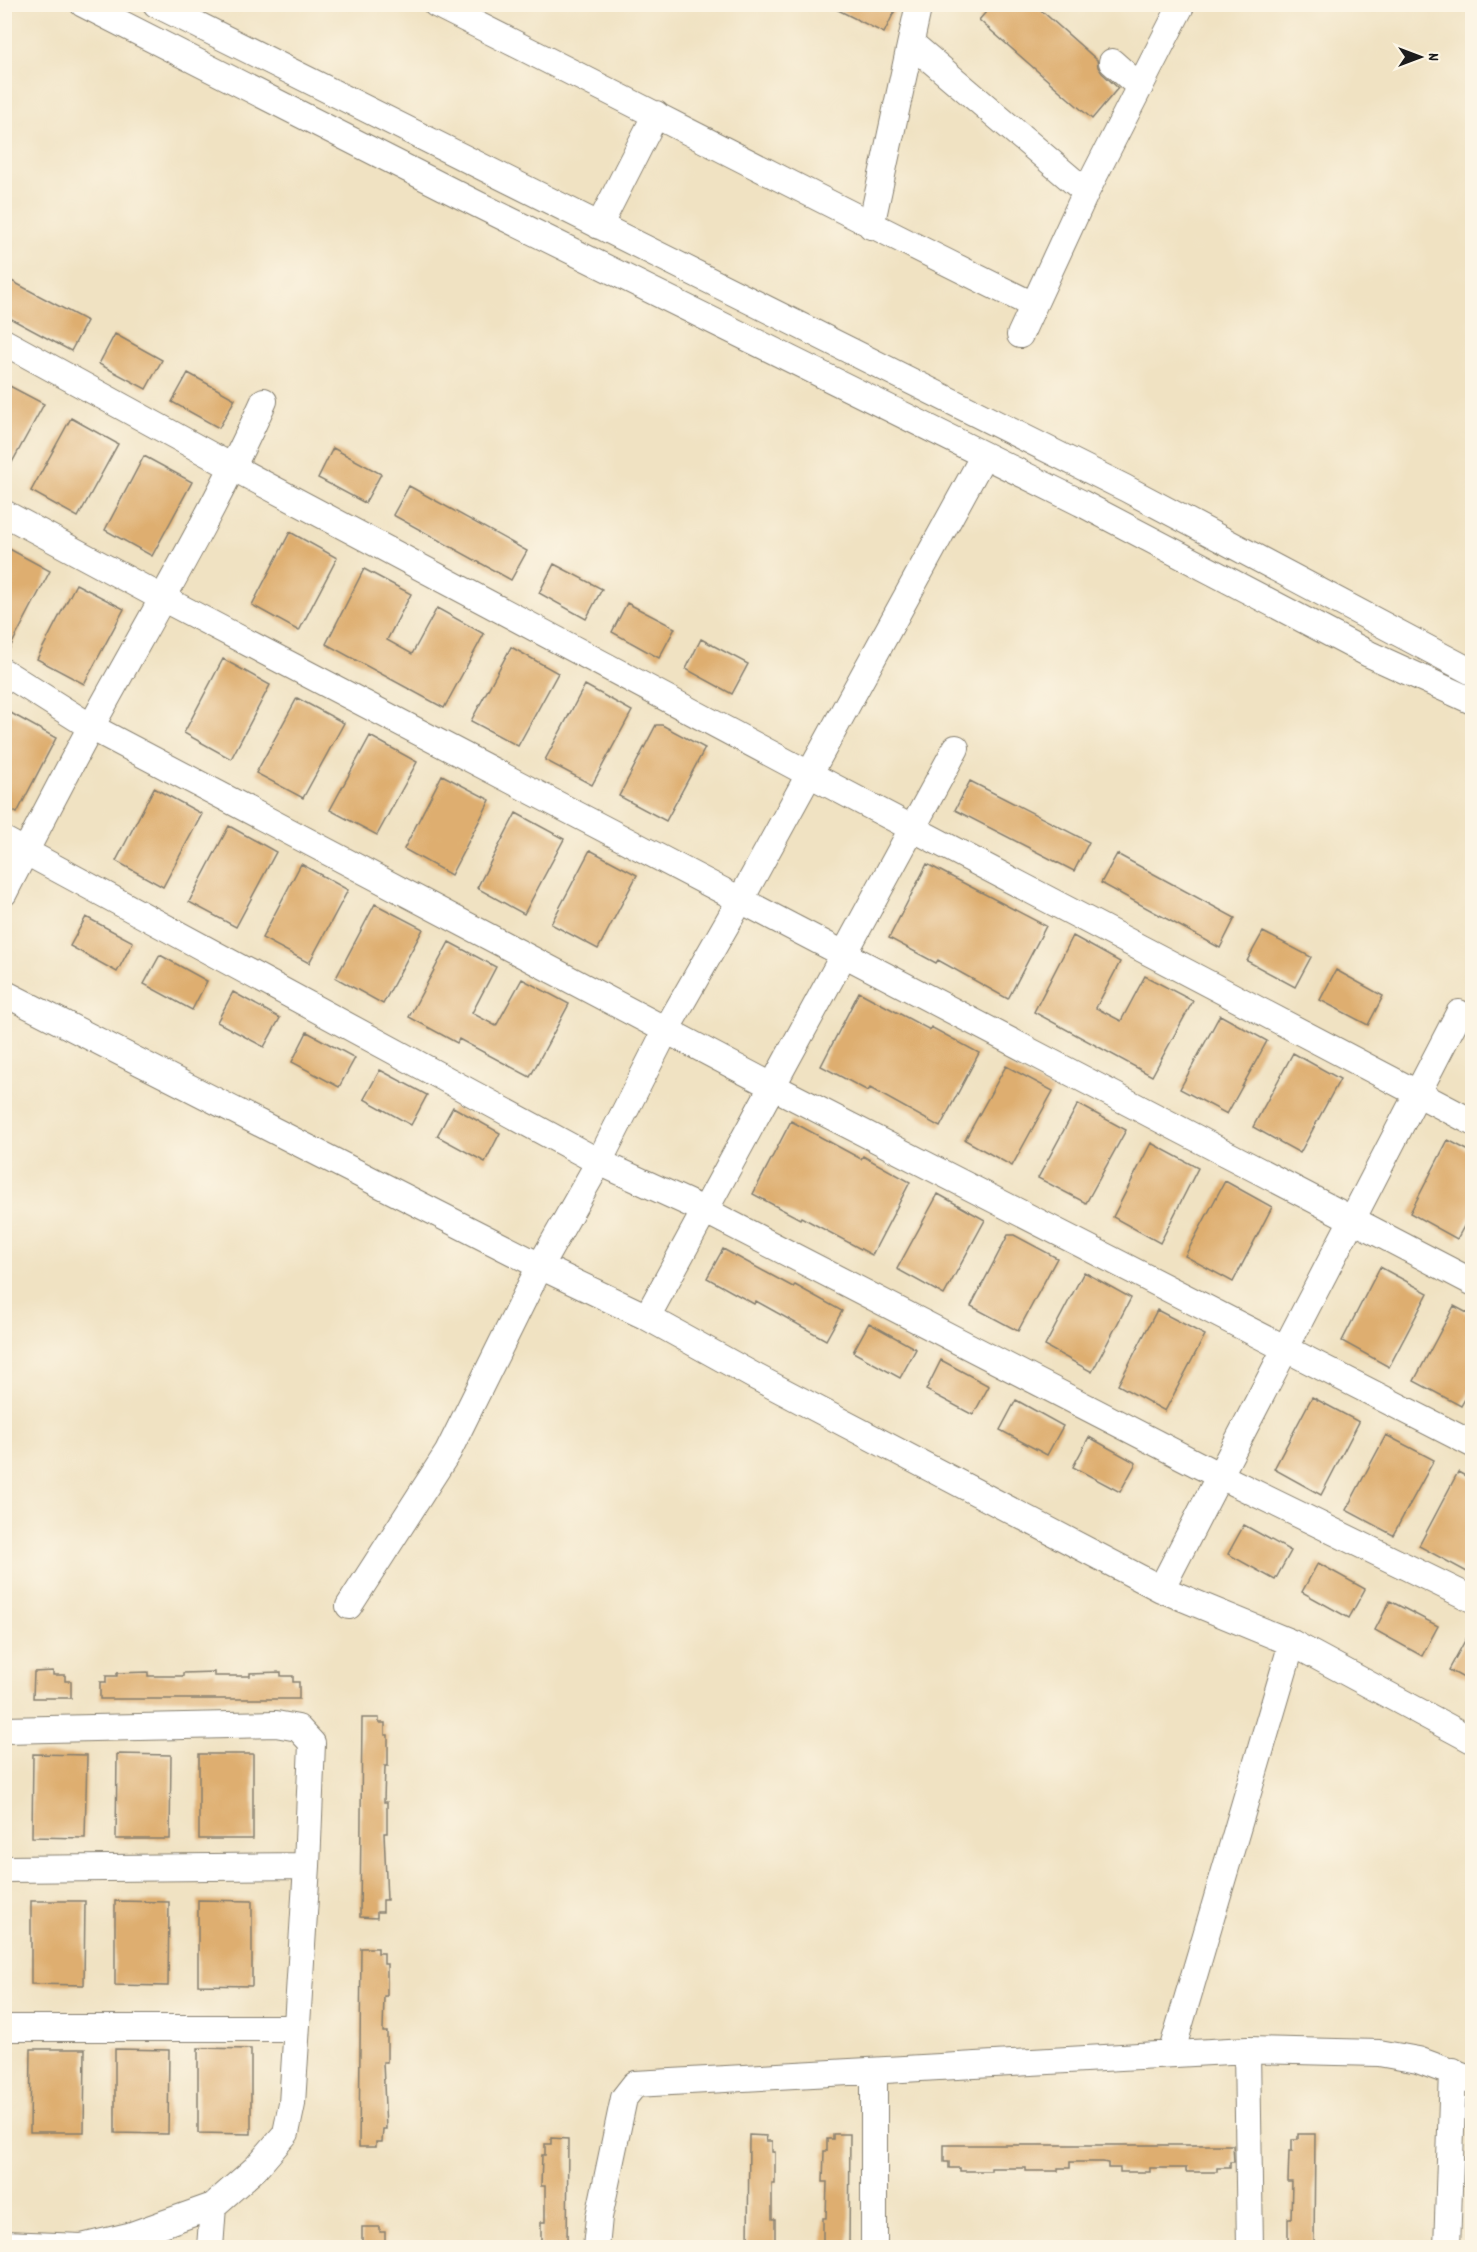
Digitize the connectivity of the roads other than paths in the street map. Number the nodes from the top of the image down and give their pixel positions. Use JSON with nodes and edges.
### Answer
{"nodes":[{"id":1,"x":83,"y":4,"type":"edge"},
{"id":2,"x":156,"y":4,"type":"edge"},
{"id":3,"x":436,"y":4,"type":"edge"},
{"id":4,"x":919,"y":4,"type":"edge"},
{"id":5,"x":1182,"y":4,"type":"edge"},
{"id":6,"x":911,"y":43,"type":"junction"},
{"id":7,"x":1112,"y":62,"type":"dead end"},
{"id":8,"x":1140,"y":87,"type":"junction"},
{"id":9,"x":656,"y":114,"type":"junction"},
{"id":10,"x":1086,"y":192,"type":"junction"},
{"id":11,"x":599,"y":226,"type":"junction"},
{"id":12,"x":872,"y":226,"type":"junction"},
{"id":13,"x":1034,"y":305,"type":"junction"},
{"id":14,"x":1020,"y":335,"type":"dead end"},
{"id":15,"x":4,"y":342,"type":"edge"},
{"id":16,"x":264,"y":401,"type":"dead end"},
{"id":17,"x":984,"y":455,"type":"junction"},
{"id":18,"x":234,"y":468,"type":"junction"},
{"id":19,"x":4,"y":513,"type":"edge"},
{"id":20,"x":164,"y":599,"type":"junction"},
{"id":21,"x":4,"y":672,"type":"edge"},
{"id":22,"x":1473,"y":672,"type":"edge"},
{"id":23,"x":1473,"y":700,"type":"edge"},
{"id":24,"x":91,"y":727,"type":"junction"},
{"id":25,"x":956,"y":748,"type":"dead end"},
{"id":26,"x":809,"y":774,"type":"junction"},
{"id":27,"x":912,"y":828,"type":"junction"},
{"id":28,"x":15,"y":846,"type":"edge"},
{"id":29,"x":4,"y":893,"type":"edge"},
{"id":30,"x":741,"y":899,"type":"junction"},
{"id":31,"x":845,"y":953,"type":"junction"},
{"id":32,"x":4,"y":993,"type":"edge"},
{"id":33,"x":1459,"y":1013,"type":"dead end"},
{"id":34,"x":666,"y":1030,"type":"junction"},
{"id":35,"x":772,"y":1086,"type":"junction"},
{"id":36,"x":1417,"y":1094,"type":"junction"},
{"id":37,"x":1473,"y":1122,"type":"edge"},
{"id":38,"x":599,"y":1162,"type":"junction"},
{"id":39,"x":706,"y":1211,"type":"junction"},
{"id":40,"x":1353,"y":1218,"type":"junction"},
{"id":41,"x":540,"y":1266,"type":"junction"},
{"id":42,"x":1473,"y":1282,"type":"edge"},
{"id":43,"x":648,"y":1317,"type":"junction"},
{"id":44,"x":1286,"y":1348,"type":"junction"},
{"id":45,"x":1473,"y":1444,"type":"edge"},
{"id":46,"x":1220,"y":1476,"type":"junction"},
{"id":47,"x":1161,"y":1588,"type":"junction"},
{"id":48,"x":1473,"y":1599,"type":"edge"},
{"id":49,"x":349,"y":1606,"type":"dead end"},
{"id":50,"x":1292,"y":1643,"type":"junction"},
{"id":51,"x":4,"y":1730,"type":"edge"},
{"id":52,"x":1473,"y":1740,"type":"edge"},
{"id":53,"x":307,"y":1866,"type":"junction"},
{"id":54,"x":4,"y":1869,"type":"edge"},
{"id":55,"x":4,"y":2028,"type":"edge"},
{"id":56,"x":296,"y":2028,"type":"junction"},
{"id":57,"x":1246,"y":2050,"type":"junction"},
{"id":58,"x":1171,"y":2054,"type":"junction"},
{"id":59,"x":874,"y":2071,"type":"junction"},
{"id":60,"x":1463,"y":2075,"type":"edge"},
{"id":61,"x":213,"y":2206,"type":"junction"},
{"id":62,"x":4,"y":2244,"type":"edge"},
{"id":63,"x":82,"y":2247,"type":"edge"},
{"id":64,"x":210,"y":2247,"type":"edge"},
{"id":65,"x":596,"y":2247,"type":"edge"},
{"id":66,"x":874,"y":2247,"type":"edge"},
{"id":67,"x":1250,"y":2247,"type":"edge"},
{"id":68,"x":1447,"y":2247,"type":"edge"}],
"edges":[{"from":1,"to":17,"type":"street"},
{"from":2,"to":11,"type":"street"},
{"from":3,"to":9,"type":"street"},
{"from":4,"to":6,"type":"street"},
{"from":5,"to":8,"type":"street"},
{"from":6,"to":10,"type":"street"},
{"from":6,"to":12,"type":"street"},
{"from":7,"to":8,"type":"street"},
{"from":8,"to":10,"type":"street"},
{"from":9,"to":11,"type":"street"},
{"from":9,"to":12,"type":"street"},
{"from":10,"to":13,"type":"street"},
{"from":11,"to":22,"type":"street"},
{"from":12,"to":13,"type":"street"},
{"from":13,"to":14,"type":"street"},
{"from":15,"to":18,"type":"street"},
{"from":16,"to":18,"type":"street"},
{"from":17,"to":23,"type":"street"},
{"from":17,"to":26,"type":"street"},
{"from":18,"to":20,"type":"street"},
{"from":18,"to":26,"type":"street"},
{"from":19,"to":20,"type":"street"},
{"from":20,"to":24,"type":"street"},
{"from":20,"to":30,"type":"street"},
{"from":21,"to":24,"type":"street"},
{"from":24,"to":28,"type":"street"},
{"from":24,"to":34,"type":"street"},
{"from":25,"to":27,"type":"street"},
{"from":26,"to":27,"type":"street"},
{"from":26,"to":30,"type":"street"},
{"from":27,"to":31,"type":"street"},
{"from":27,"to":36,"type":"street"},
{"from":28,"to":29,"type":"street"},
{"from":28,"to":38,"type":"street"},
{"from":30,"to":31,"type":"street"},
{"from":30,"to":34,"type":"street"},
{"from":31,"to":35,"type":"street"},
{"from":31,"to":40,"type":"street"},
{"from":32,"to":41,"type":"street"},
{"from":33,"to":36,"type":"street"},
{"from":34,"to":35,"type":"street"},
{"from":34,"to":38,"type":"street"},
{"from":35,"to":39,"type":"street"},
{"from":35,"to":44,"type":"street"},
{"from":36,"to":37,"type":"street"},
{"from":36,"to":40,"type":"street"},
{"from":38,"to":39,"type":"street"},
{"from":38,"to":41,"type":"street"},
{"from":39,"to":43,"type":"street"},
{"from":39,"to":46,"type":"street"},
{"from":40,"to":42,"type":"street"},
{"from":40,"to":44,"type":"street"},
{"from":41,"to":43,"type":"street"},
{"from":41,"to":49,"type":"street"},
{"from":43,"to":47,"type":"street"},
{"from":44,"to":45,"type":"street"},
{"from":44,"to":46,"type":"street"},
{"from":46,"to":47,"type":"street"},
{"from":46,"to":48,"type":"street"},
{"from":47,"to":50,"type":"street"},
{"from":50,"to":52,"type":"street"},
{"from":50,"to":58,"type":"street"},
{"from":51,"to":53,"type":"street"},
{"from":53,"to":54,"type":"street"},
{"from":53,"to":56,"type":"street"},
{"from":55,"to":56,"type":"street"},
{"from":56,"to":61,"type":"street"},
{"from":57,"to":58,"type":"street"},
{"from":57,"to":60,"type":"street"},
{"from":57,"to":67,"type":"street"},
{"from":58,"to":59,"type":"street"},
{"from":59,"to":65,"type":"street"},
{"from":59,"to":66,"type":"street"},
{"from":60,"to":68,"type":"street"},
{"from":61,"to":63,"type":"street"},
{"from":61,"to":64,"type":"street"},
{"from":62,"to":63,"type":"street"}]}
